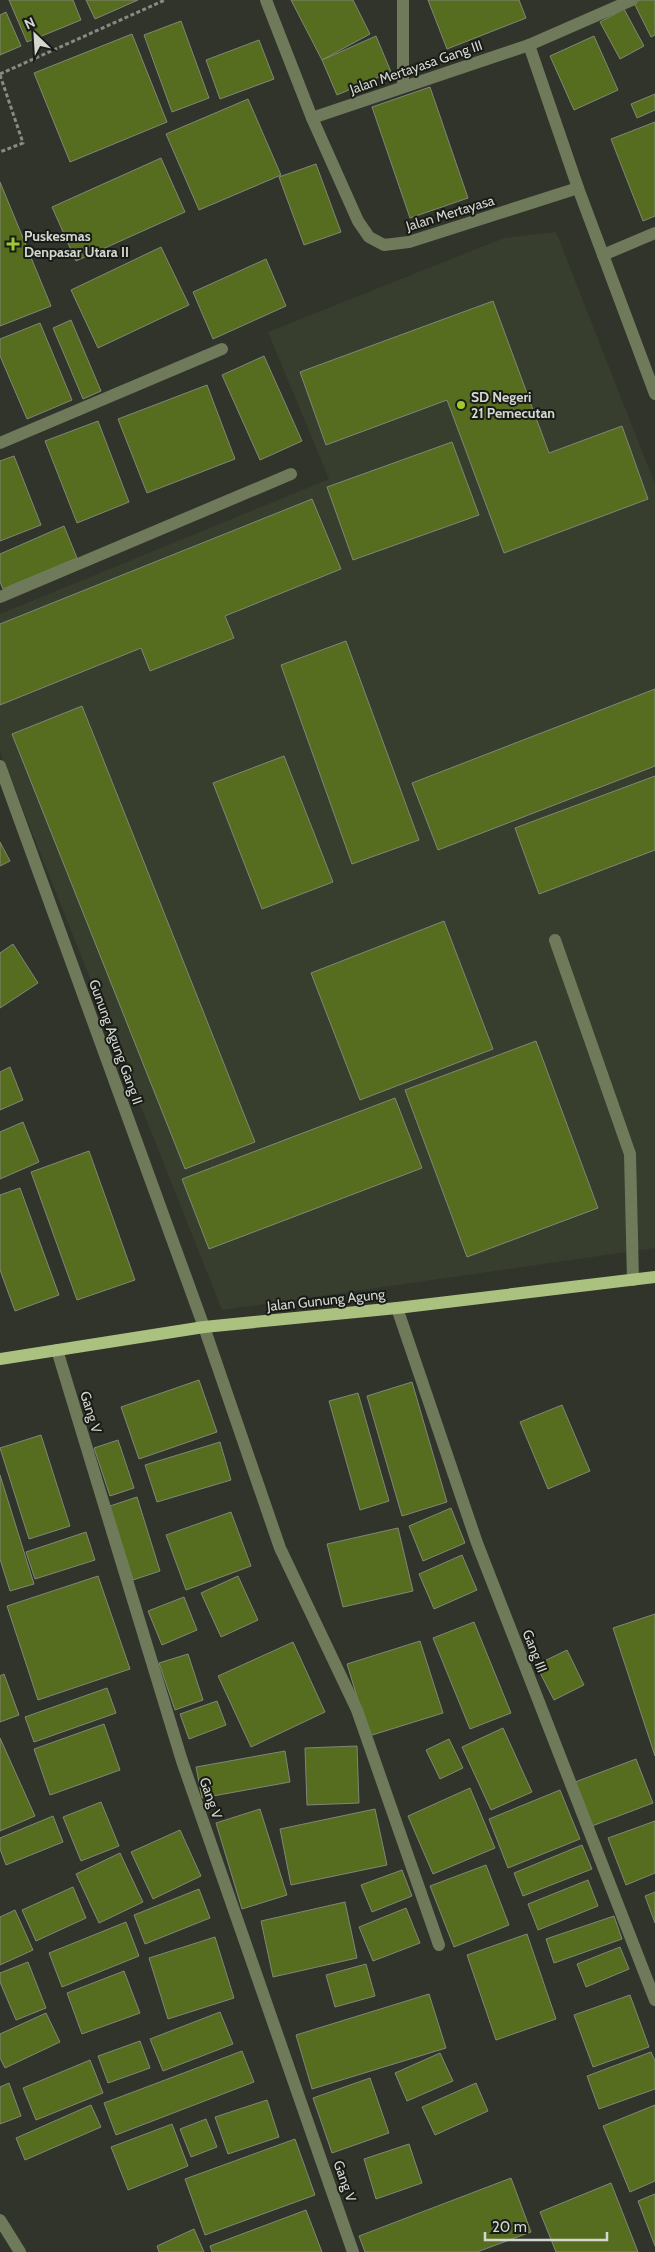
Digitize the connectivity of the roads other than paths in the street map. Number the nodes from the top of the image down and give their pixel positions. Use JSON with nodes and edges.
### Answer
{"nodes":[{"id":1,"x":266,"y":0,"type":"edge"},
{"id":2,"x":403,"y":0,"type":"edge"},
{"id":3,"x":632,"y":0,"type":"edge"},
{"id":4,"x":529,"y":45,"type":"junction"},
{"id":5,"x":402,"y":87,"type":"junction"},
{"id":6,"x":312,"y":118,"type":"junction"},
{"id":7,"x":578,"y":188,"type":"junction"},
{"id":8,"x":655,"y":233,"type":"edge"},
{"id":9,"x":603,"y":255,"type":"junction"},
{"id":10,"x":222,"y":349,"type":"dead end"},
{"id":11,"x":655,"y":394,"type":"edge"},
{"id":12,"x":0,"y":443,"type":"edge"},
{"id":13,"x":291,"y":474,"type":"dead end"},
{"id":14,"x":0,"y":598,"type":"edge"},
{"id":15,"x":0,"y":766,"type":"edge"},
{"id":16,"x":555,"y":940,"type":"dead end"},
{"id":17,"x":655,"y":1277,"type":"edge"},
{"id":18,"x":633,"y":1280,"type":"junction"},
{"id":19,"x":398,"y":1308,"type":"junction"},
{"id":20,"x":204,"y":1327,"type":"junction"},
{"id":21,"x":57,"y":1350,"type":"junction"},
{"id":22,"x":0,"y":1358,"type":"edge"},
{"id":23,"x":439,"y":1945,"type":"dead end"},
{"id":24,"x":655,"y":2000,"type":"edge"},
{"id":25,"x":0,"y":2220,"type":"edge"},
{"id":26,"x":20,"y":2252,"type":"edge"},
{"id":27,"x":353,"y":2252,"type":"edge"}],
"edges":[{"from":1,"to":6,"type":"street","name":"Jalan Mertayasa"},
{"from":2,"to":5,"type":"street"},
{"from":3,"to":4,"type":"street","name":"Jalan Mertayasa Gang III"},
{"from":4,"to":5,"type":"street","name":"Jalan Mertayasa Gang III"},
{"from":4,"to":7,"type":"street"},
{"from":5,"to":6,"type":"street","name":"Jalan Mertayasa Gang III"},
{"from":6,"to":7,"type":"street","name":"Jalan Mertayasa"},
{"from":7,"to":9,"type":"street"},
{"from":8,"to":9,"type":"street"},
{"from":9,"to":11,"type":"street"},
{"from":10,"to":12,"type":"street"},
{"from":13,"to":14,"type":"street"},
{"from":15,"to":20,"type":"street","name":"Gunung Agung Gang II"},
{"from":16,"to":18,"type":"street"},
{"from":17,"to":18,"type":"main road","name":"Jalan Gunung Agung"},
{"from":18,"to":19,"type":"main road","name":"Jalan Gunung Agung"},
{"from":19,"to":20,"type":"main road","name":"Jalan Gunung Agung"},
{"from":19,"to":24,"type":"street","name":"Gang III"},
{"from":20,"to":21,"type":"main road","name":"Jalan Gunung Agung"},
{"from":20,"to":23,"type":"street","name":"Gunung Agung Gang II"},
{"from":21,"to":22,"type":"main road","name":"Jalan Gunung Agung"},
{"from":21,"to":27,"type":"street","name":"Gang V"},
{"from":25,"to":26,"type":"street"}]}
